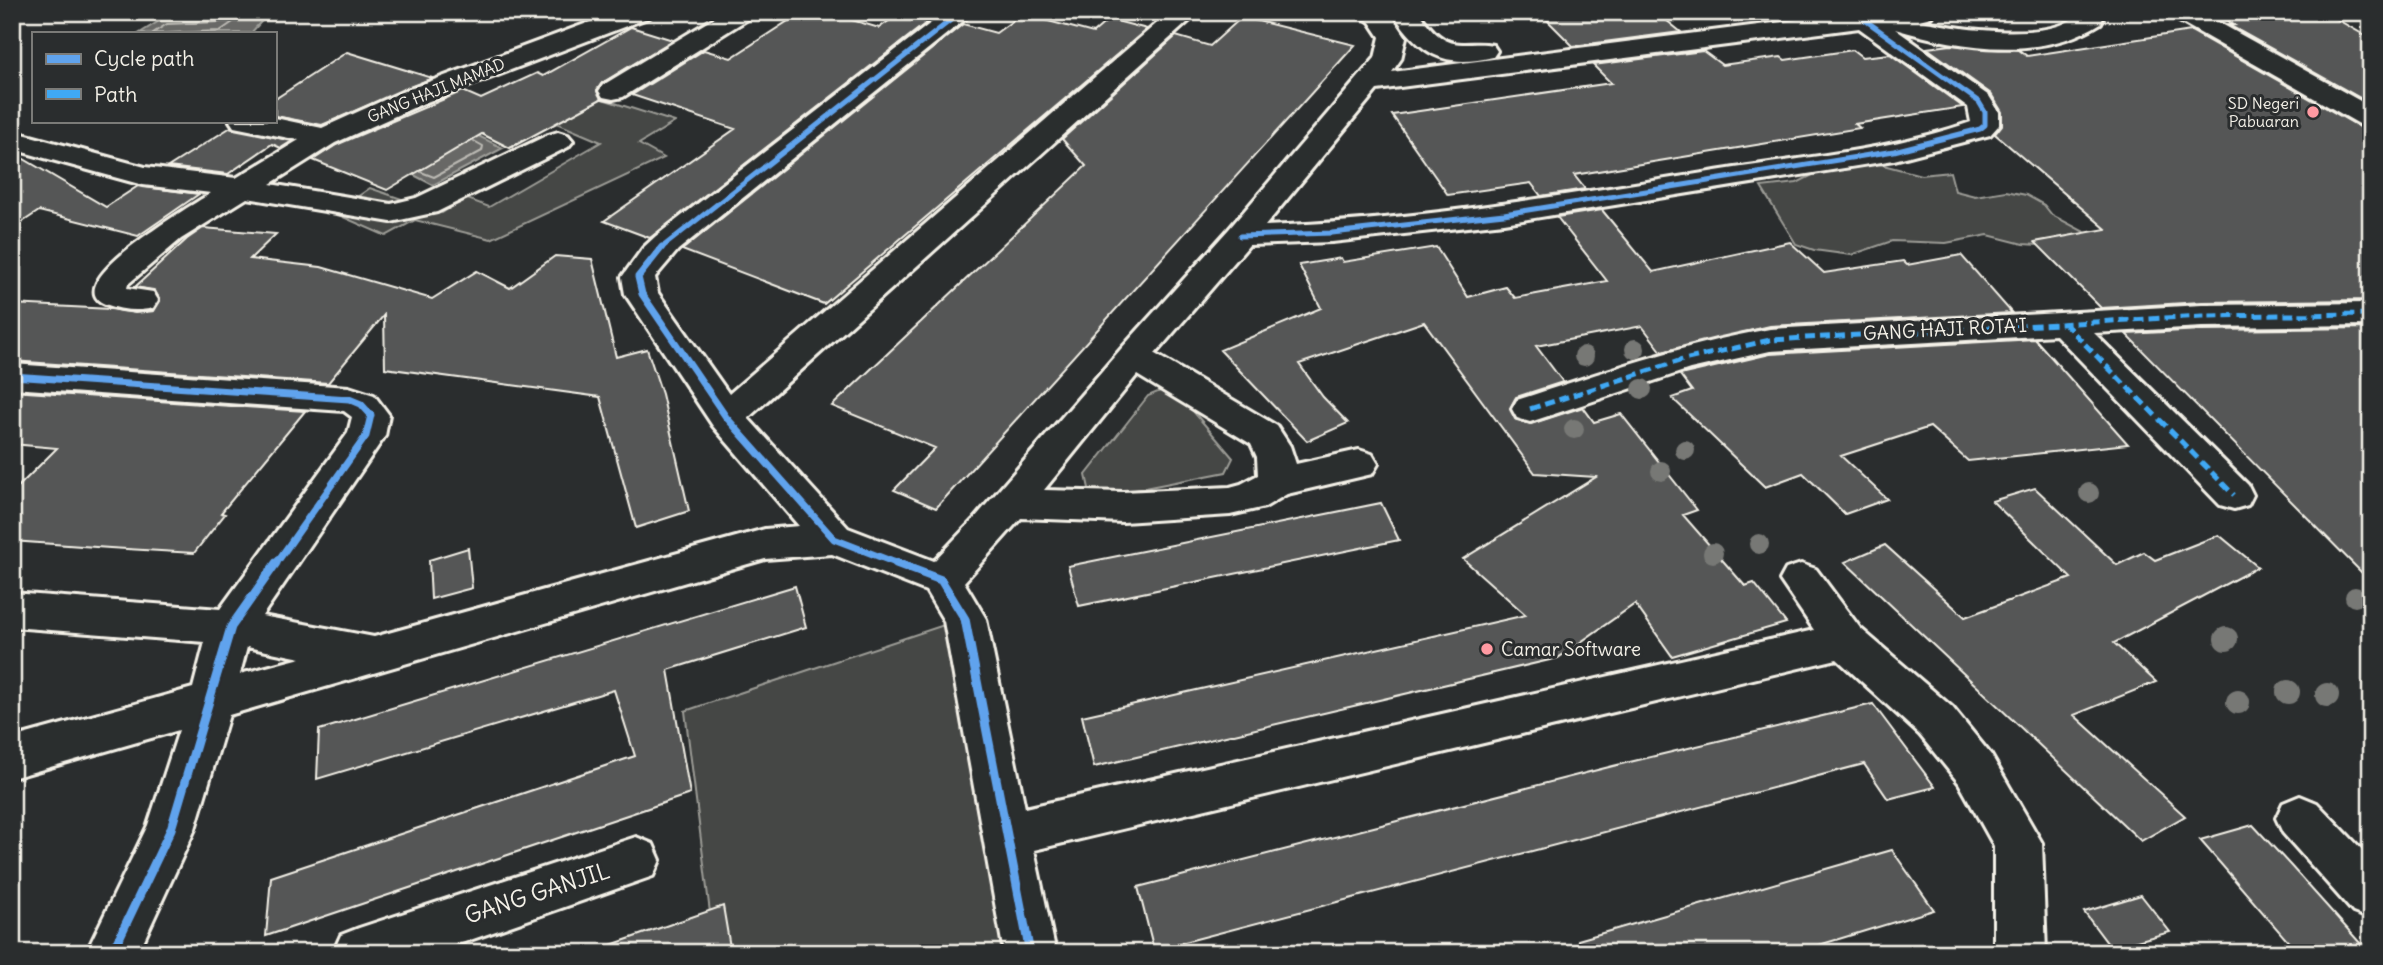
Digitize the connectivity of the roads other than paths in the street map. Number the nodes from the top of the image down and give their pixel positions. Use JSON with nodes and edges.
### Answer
{"nodes":[{"id":1,"x":641,"y":12,"type":"edge"},
{"id":2,"x":742,"y":12,"type":"edge"},
{"id":3,"x":961,"y":12,"type":"edge"},
{"id":4,"x":1186,"y":12,"type":"edge"},
{"id":5,"x":1369,"y":12,"type":"edge"},
{"id":6,"x":1405,"y":12,"type":"edge"},
{"id":7,"x":1778,"y":12,"type":"edge"},
{"id":8,"x":1922,"y":12,"type":"edge"},
{"id":9,"x":2092,"y":12,"type":"edge"},
{"id":10,"x":2181,"y":12,"type":"edge"},
{"id":11,"x":1873,"y":19,"type":"junction"},
{"id":12,"x":1368,"y":83,"type":"junction"},
{"id":13,"x":613,"y":91,"type":"dead end"},
{"id":14,"x":2371,"y":119,"type":"edge"},
{"id":15,"x":249,"y":122,"type":"edge"},
{"id":16,"x":325,"y":137,"type":"junction"},
{"id":17,"x":12,"y":140,"type":"edge"},
{"id":18,"x":558,"y":141,"type":"dead end"},
{"id":19,"x":241,"y":188,"type":"junction"},
{"id":20,"x":1240,"y":236,"type":"junction"},
{"id":21,"x":141,"y":300,"type":"dead end"},
{"id":22,"x":2371,"y":314,"type":"edge"},
{"id":23,"x":2064,"y":323,"type":"junction"},
{"id":24,"x":1133,"y":357,"type":"junction"},
{"id":25,"x":12,"y":376,"type":"edge"},
{"id":26,"x":1530,"y":409,"type":"dead end"},
{"id":27,"x":726,"y":417,"type":"junction"},
{"id":28,"x":1359,"y":464,"type":"dead end"},
{"id":29,"x":1276,"y":482,"type":"junction"},
{"id":30,"x":2234,"y":495,"type":"dead end"},
{"id":31,"x":1010,"y":503,"type":"junction"},
{"id":32,"x":834,"y":539,"type":"junction"},
{"id":33,"x":941,"y":580,"type":"junction"},
{"id":34,"x":1801,"y":580,"type":"dead end"},
{"id":35,"x":12,"y":610,"type":"edge"},
{"id":36,"x":231,"y":628,"type":"junction"},
{"id":37,"x":1845,"y":640,"type":"junction"},
{"id":38,"x":377,"y":654,"type":"junction"},
{"id":39,"x":211,"y":701,"type":"junction"},
{"id":40,"x":12,"y":758,"type":"edge"},
{"id":41,"x":2300,"y":818,"type":"dead end"},
{"id":42,"x":1007,"y":834,"type":"junction"},
{"id":43,"x":636,"y":860,"type":"dead end"},
{"id":44,"x":2371,"y":895,"type":"edge"},
{"id":45,"x":112,"y":953,"type":"edge"},
{"id":46,"x":359,"y":953,"type":"edge"},
{"id":47,"x":1030,"y":953,"type":"edge"},
{"id":48,"x":2020,"y":953,"type":"edge"}],
"edges":[{"from":1,"to":16,"type":"street","name":"GANG HAJI MAMAD"},
{"from":2,"to":13,"type":"street"},
{"from":3,"to":27,"type":"street"},
{"from":4,"to":27,"type":"street"},
{"from":5,"to":12,"type":"street"},
{"from":6,"to":7,"type":"street"},
{"from":8,"to":11,"type":"street"},
{"from":9,"to":11,"type":"street"},
{"from":10,"to":14,"type":"street"},
{"from":11,"to":12,"type":"street"},
{"from":11,"to":20,"type":"street"},
{"from":12,"to":20,"type":"street"},
{"from":15,"to":16,"type":"street"},
{"from":16,"to":19,"type":"street","name":"GANG HAJI MAMAD"},
{"from":17,"to":19,"type":"street"},
{"from":18,"to":19,"type":"street"},
{"from":19,"to":21,"type":"street","name":"GANG HAJI MAMAD"},
{"from":20,"to":24,"type":"street"},
{"from":22,"to":23,"type":"street","name":"GANG HAJI ROTA'I"},
{"from":23,"to":26,"type":"street","name":"GANG HAJI ROTA'I"},
{"from":23,"to":30,"type":"street"},
{"from":24,"to":29,"type":"street"},
{"from":24,"to":31,"type":"street"},
{"from":25,"to":36,"type":"street"},
{"from":27,"to":32,"type":"street"},
{"from":28,"to":29,"type":"street"},
{"from":29,"to":31,"type":"street"},
{"from":31,"to":33,"type":"street"},
{"from":32,"to":33,"type":"street"},
{"from":32,"to":38,"type":"street"},
{"from":33,"to":42,"type":"street"},
{"from":34,"to":37,"type":"street"},
{"from":35,"to":36,"type":"street"},
{"from":36,"to":38,"type":"street"},
{"from":36,"to":39,"type":"street"},
{"from":37,"to":42,"type":"street"},
{"from":37,"to":48,"type":"street"},
{"from":38,"to":39,"type":"street"},
{"from":39,"to":40,"type":"street"},
{"from":39,"to":45,"type":"street"},
{"from":41,"to":44,"type":"street"},
{"from":42,"to":47,"type":"street"},
{"from":43,"to":46,"type":"street","name":"GANG GANJIL"}]}
